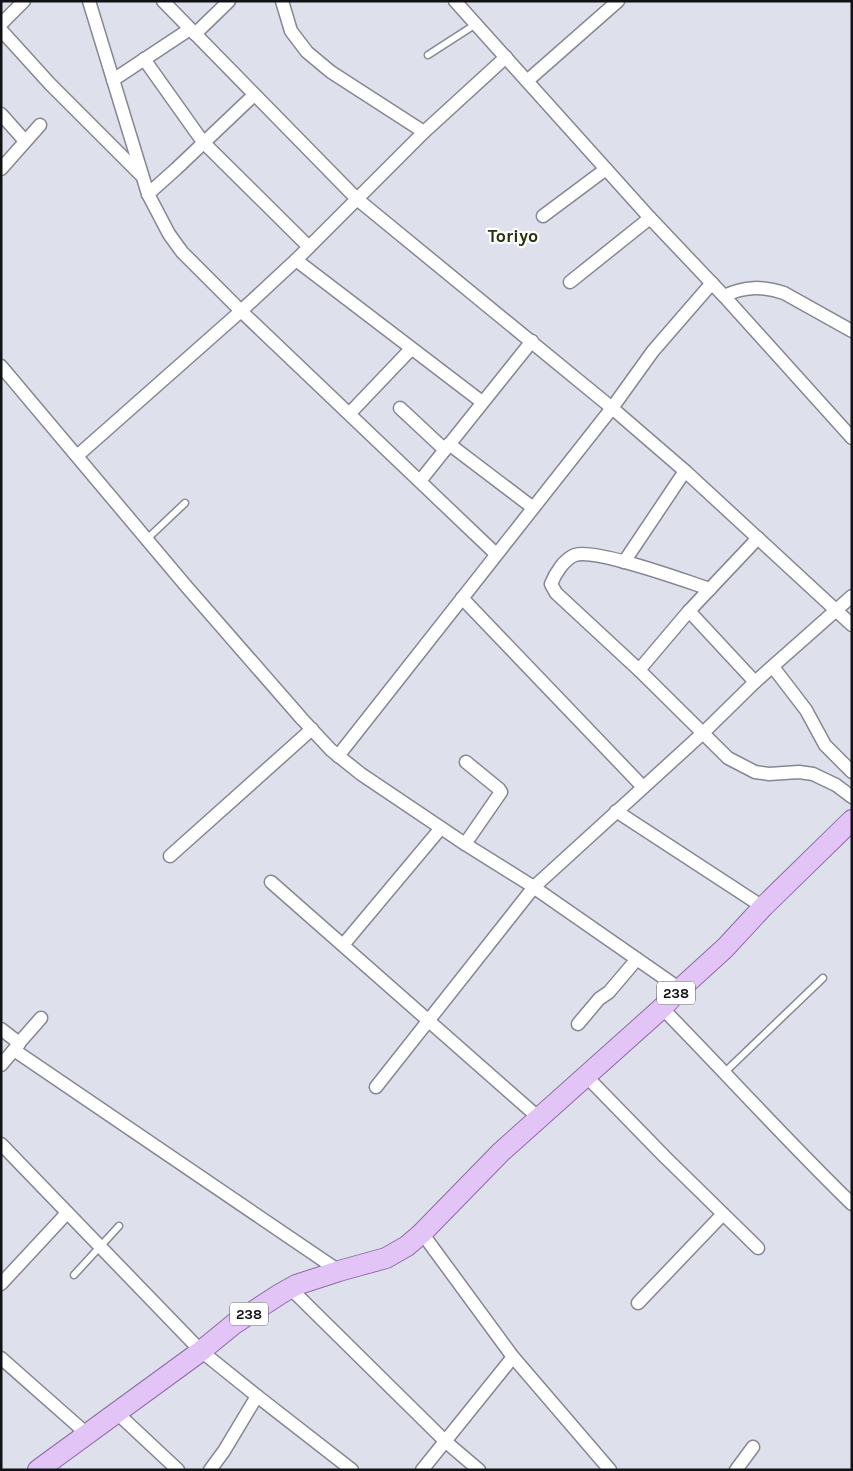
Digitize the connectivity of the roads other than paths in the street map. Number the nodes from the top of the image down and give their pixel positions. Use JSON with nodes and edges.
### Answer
{"nodes":[{"id":1,"x":24,"y":1,"type":"edge"},
{"id":2,"x":89,"y":1,"type":"edge"},
{"id":3,"x":163,"y":1,"type":"edge"},
{"id":4,"x":229,"y":1,"type":"edge"},
{"id":5,"x":282,"y":1,"type":"edge"},
{"id":6,"x":455,"y":1,"type":"edge"},
{"id":7,"x":618,"y":1,"type":"edge"},
{"id":8,"x":1,"y":24,"type":"edge"},
{"id":9,"x":476,"y":24,"type":"junction"},
{"id":10,"x":1,"y":30,"type":"edge"},
{"id":11,"x":192,"y":31,"type":"junction"},
{"id":12,"x":428,"y":55,"type":"dead end"},
{"id":13,"x":506,"y":57,"type":"junction"},
{"id":14,"x":144,"y":59,"type":"junction"},
{"id":15,"x":113,"y":80,"type":"junction"},
{"id":16,"x":527,"y":81,"type":"junction"},
{"id":17,"x":254,"y":95,"type":"junction"},
{"id":18,"x":1,"y":114,"type":"edge"},
{"id":19,"x":40,"y":125,"type":"dead end"},
{"id":20,"x":424,"y":132,"type":"junction"},
{"id":21,"x":25,"y":141,"type":"junction"},
{"id":22,"x":204,"y":142,"type":"junction"},
{"id":23,"x":606,"y":168,"type":"junction"},
{"id":24,"x":1,"y":169,"type":"edge"},
{"id":25,"x":142,"y":176,"type":"junction"},
{"id":26,"x":148,"y":194,"type":"junction"},
{"id":27,"x":357,"y":198,"type":"junction"},
{"id":28,"x":543,"y":216,"type":"dead end"},
{"id":29,"x":650,"y":218,"type":"junction"},
{"id":30,"x":309,"y":247,"type":"junction"},
{"id":31,"x":296,"y":260,"type":"junction"},
{"id":32,"x":570,"y":282,"type":"dead end"},
{"id":33,"x":712,"y":283,"type":"junction"},
{"id":34,"x":724,"y":296,"type":"junction"},
{"id":35,"x":241,"y":311,"type":"junction"},
{"id":36,"x":852,"y":330,"type":"edge"},
{"id":37,"x":532,"y":341,"type":"junction"},
{"id":38,"x":411,"y":349,"type":"junction"},
{"id":39,"x":1,"y":366,"type":"edge"},
{"id":40,"x":482,"y":402,"type":"junction"},
{"id":41,"x":400,"y":408,"type":"dead end"},
{"id":42,"x":612,"y":408,"type":"junction"},
{"id":43,"x":350,"y":413,"type":"junction"},
{"id":44,"x":852,"y":438,"type":"edge"},
{"id":45,"x":447,"y":447,"type":"junction"},
{"id":46,"x":77,"y":456,"type":"junction"},
{"id":47,"x":685,"y":471,"type":"junction"},
{"id":48,"x":420,"y":481,"type":"junction"},
{"id":49,"x":185,"y":503,"type":"dead end"},
{"id":50,"x":532,"y":507,"type":"junction"},
{"id":51,"x":758,"y":538,"type":"junction"},
{"id":52,"x":147,"y":539,"type":"junction"},
{"id":53,"x":496,"y":554,"type":"junction"},
{"id":54,"x":624,"y":562,"type":"junction"},
{"id":55,"x":710,"y":589,"type":"junction"},
{"id":56,"x":852,"y":596,"type":"edge"},
{"id":57,"x":462,"y":598,"type":"junction"},
{"id":58,"x":836,"y":610,"type":"junction"},
{"id":59,"x":689,"y":611,"type":"junction"},
{"id":60,"x":852,"y":625,"type":"edge"},
{"id":61,"x":773,"y":667,"type":"junction"},
{"id":62,"x":639,"y":670,"type":"junction"},
{"id":63,"x":756,"y":682,"type":"junction"},
{"id":64,"x":312,"y":730,"type":"junction"},
{"id":65,"x":703,"y":733,"type":"junction"},
{"id":66,"x":338,"y":756,"type":"junction"},
{"id":67,"x":466,"y":762,"type":"dead end"},
{"id":68,"x":852,"y":772,"type":"edge"},
{"id":69,"x":643,"y":787,"type":"junction"},
{"id":70,"x":852,"y":797,"type":"edge"},
{"id":71,"x":616,"y":811,"type":"junction"},
{"id":72,"x":852,"y":820,"type":"edge"},
{"id":73,"x":441,"y":828,"type":"junction"},
{"id":74,"x":466,"y":844,"type":"junction"},
{"id":75,"x":170,"y":856,"type":"dead end"},
{"id":76,"x":271,"y":882,"type":"dead end"},
{"id":77,"x":534,"y":887,"type":"junction"},
{"id":78,"x":763,"y":907,"type":"junction"},
{"id":79,"x":343,"y":945,"type":"junction"},
{"id":80,"x":636,"y":959,"type":"junction"},
{"id":81,"x":823,"y":978,"type":"dead end"},
{"id":82,"x":680,"y":989,"type":"junction"},
{"id":83,"x":662,"y":1008,"type":"junction"},
{"id":84,"x":41,"y":1018,"type":"dead end"},
{"id":85,"x":429,"y":1021,"type":"junction"},
{"id":86,"x":578,"y":1024,"type":"dead end"},
{"id":87,"x":1,"y":1029,"type":"edge"},
{"id":88,"x":16,"y":1046,"type":"junction"},
{"id":89,"x":1,"y":1065,"type":"edge"},
{"id":90,"x":725,"y":1072,"type":"junction"},
{"id":91,"x":586,"y":1076,"type":"junction"},
{"id":92,"x":376,"y":1086,"type":"dead end"},
{"id":93,"x":539,"y":1118,"type":"junction"},
{"id":94,"x":1,"y":1144,"type":"edge"},
{"id":95,"x":852,"y":1204,"type":"edge"},
{"id":96,"x":67,"y":1213,"type":"junction"},
{"id":97,"x":723,"y":1214,"type":"junction"},
{"id":98,"x":119,"y":1226,"type":"dead end"},
{"id":99,"x":422,"y":1233,"type":"junction"},
{"id":100,"x":101,"y":1247,"type":"junction"},
{"id":101,"x":758,"y":1248,"type":"dead end"},
{"id":102,"x":339,"y":1271,"type":"junction"},
{"id":103,"x":74,"y":1275,"type":"dead end"},
{"id":104,"x":1,"y":1284,"type":"edge"},
{"id":105,"x":290,"y":1288,"type":"junction"},
{"id":106,"x":638,"y":1303,"type":"dead end"},
{"id":107,"x":201,"y":1351,"type":"junction"},
{"id":108,"x":513,"y":1357,"type":"junction"},
{"id":109,"x":1,"y":1358,"type":"edge"},
{"id":110,"x":257,"y":1396,"type":"junction"},
{"id":111,"x":116,"y":1412,"type":"junction"},
{"id":112,"x":87,"y":1434,"type":"junction"},
{"id":113,"x":446,"y":1442,"type":"junction"},
{"id":114,"x":753,"y":1447,"type":"dead end"},
{"id":115,"x":38,"y":1470,"type":"edge"},
{"id":116,"x":178,"y":1470,"type":"edge"},
{"id":117,"x":210,"y":1470,"type":"edge"},
{"id":118,"x":352,"y":1470,"type":"edge"},
{"id":119,"x":422,"y":1470,"type":"edge"},
{"id":120,"x":479,"y":1470,"type":"edge"},
{"id":121,"x":610,"y":1470,"type":"edge"},
{"id":122,"x":736,"y":1470,"type":"edge"}],
"edges":[{"from":1,"to":8,"type":"street"},
{"from":2,"to":15,"type":"street"},
{"from":3,"to":11,"type":"street"},
{"from":4,"to":11,"type":"street"},
{"from":5,"to":20,"type":"street"},
{"from":6,"to":9,"type":"street"},
{"from":7,"to":16,"type":"street"},
{"from":9,"to":12,"type":"lane"},
{"from":9,"to":13,"type":"street"},
{"from":10,"to":25,"type":"street"},
{"from":11,"to":14,"type":"street"},
{"from":11,"to":17,"type":"street"},
{"from":13,"to":16,"type":"street"},
{"from":13,"to":20,"type":"street"},
{"from":14,"to":15,"type":"street"},
{"from":14,"to":22,"type":"street"},
{"from":15,"to":25,"type":"street"},
{"from":16,"to":23,"type":"street"},
{"from":17,"to":22,"type":"street"},
{"from":17,"to":27,"type":"street"},
{"from":18,"to":21,"type":"street"},
{"from":19,"to":21,"type":"street"},
{"from":20,"to":27,"type":"street"},
{"from":21,"to":24,"type":"street"},
{"from":22,"to":26,"type":"street"},
{"from":22,"to":30,"type":"street"},
{"from":23,"to":28,"type":"street"},
{"from":23,"to":29,"type":"street"},
{"from":25,"to":26,"type":"street"},
{"from":26,"to":35,"type":"street"},
{"from":27,"to":30,"type":"street"},
{"from":27,"to":37,"type":"street"},
{"from":29,"to":32,"type":"street"},
{"from":29,"to":33,"type":"street"},
{"from":30,"to":31,"type":"street"},
{"from":31,"to":35,"type":"street"},
{"from":31,"to":38,"type":"street"},
{"from":33,"to":34,"type":"street"},
{"from":33,"to":42,"type":"street"},
{"from":34,"to":36,"type":"street"},
{"from":34,"to":44,"type":"street"},
{"from":35,"to":43,"type":"street"},
{"from":35,"to":46,"type":"street"},
{"from":37,"to":40,"type":"street"},
{"from":37,"to":42,"type":"street"},
{"from":38,"to":40,"type":"street"},
{"from":38,"to":43,"type":"street"},
{"from":39,"to":46,"type":"street"},
{"from":40,"to":45,"type":"street"},
{"from":41,"to":45,"type":"street"},
{"from":42,"to":47,"type":"street"},
{"from":42,"to":50,"type":"street"},
{"from":43,"to":48,"type":"street"},
{"from":45,"to":48,"type":"street"},
{"from":45,"to":50,"type":"street"},
{"from":46,"to":52,"type":"street"},
{"from":47,"to":51,"type":"street"},
{"from":47,"to":54,"type":"street"},
{"from":48,"to":53,"type":"street"},
{"from":49,"to":52,"type":"lane"},
{"from":50,"to":53,"type":"street"},
{"from":51,"to":55,"type":"street"},
{"from":51,"to":58,"type":"street"},
{"from":52,"to":64,"type":"street"},
{"from":53,"to":57,"type":"street"},
{"from":54,"to":55,"type":"street"},
{"from":54,"to":62,"type":"street"},
{"from":55,"to":59,"type":"street"},
{"from":56,"to":58,"type":"street"},
{"from":57,"to":66,"type":"street"},
{"from":57,"to":69,"type":"street"},
{"from":58,"to":60,"type":"street"},
{"from":58,"to":61,"type":"street"},
{"from":59,"to":62,"type":"street"},
{"from":59,"to":63,"type":"street"},
{"from":61,"to":63,"type":"street"},
{"from":61,"to":68,"type":"street"},
{"from":62,"to":65,"type":"street"},
{"from":63,"to":65,"type":"street"},
{"from":64,"to":66,"type":"street"},
{"from":64,"to":75,"type":"street"},
{"from":65,"to":69,"type":"street"},
{"from":65,"to":70,"type":"street"},
{"from":66,"to":73,"type":"street"},
{"from":67,"to":74,"type":"street"},
{"from":69,"to":71,"type":"street"},
{"from":71,"to":77,"type":"street"},
{"from":71,"to":78,"type":"street"},
{"from":72,"to":78,"type":"main road","number":"238"},
{"from":73,"to":74,"type":"street"},
{"from":73,"to":79,"type":"street"},
{"from":74,"to":77,"type":"street"},
{"from":76,"to":79,"type":"street"},
{"from":77,"to":80,"type":"street"},
{"from":77,"to":85,"type":"street"},
{"from":78,"to":82,"type":"main road","number":"238"},
{"from":79,"to":85,"type":"street"},
{"from":80,"to":82,"type":"street"},
{"from":80,"to":86,"type":"street"},
{"from":81,"to":90,"type":"lane"},
{"from":82,"to":83,"type":"main road","number":"238"},
{"from":83,"to":90,"type":"street"},
{"from":83,"to":91,"type":"main road","number":"238"},
{"from":84,"to":88,"type":"street"},
{"from":85,"to":92,"type":"street"},
{"from":85,"to":93,"type":"street"},
{"from":87,"to":88,"type":"street"},
{"from":88,"to":89,"type":"street"},
{"from":88,"to":102,"type":"street"},
{"from":90,"to":95,"type":"street"},
{"from":91,"to":93,"type":"main road","number":"238"},
{"from":91,"to":97,"type":"street"},
{"from":93,"to":99,"type":"main road","number":"238"},
{"from":94,"to":96,"type":"street"},
{"from":96,"to":100,"type":"street"},
{"from":96,"to":104,"type":"street"},
{"from":97,"to":101,"type":"street"},
{"from":97,"to":106,"type":"street"},
{"from":98,"to":100,"type":"lane"},
{"from":99,"to":102,"type":"main road","number":"238"},
{"from":99,"to":108,"type":"street"},
{"from":100,"to":103,"type":"lane"},
{"from":100,"to":107,"type":"street"},
{"from":102,"to":105,"type":"main road","number":"238"},
{"from":105,"to":107,"type":"main road","number":"238"},
{"from":105,"to":113,"type":"street"},
{"from":107,"to":110,"type":"street"},
{"from":107,"to":111,"type":"main road","number":"238"},
{"from":108,"to":113,"type":"street"},
{"from":108,"to":121,"type":"street"},
{"from":109,"to":112,"type":"street"},
{"from":110,"to":117,"type":"street"},
{"from":110,"to":118,"type":"street"},
{"from":111,"to":112,"type":"main road","number":"238"},
{"from":111,"to":116,"type":"street"},
{"from":112,"to":115,"type":"main road","number":"238"},
{"from":113,"to":119,"type":"street"},
{"from":113,"to":120,"type":"street"},
{"from":114,"to":122,"type":"street"}]}
